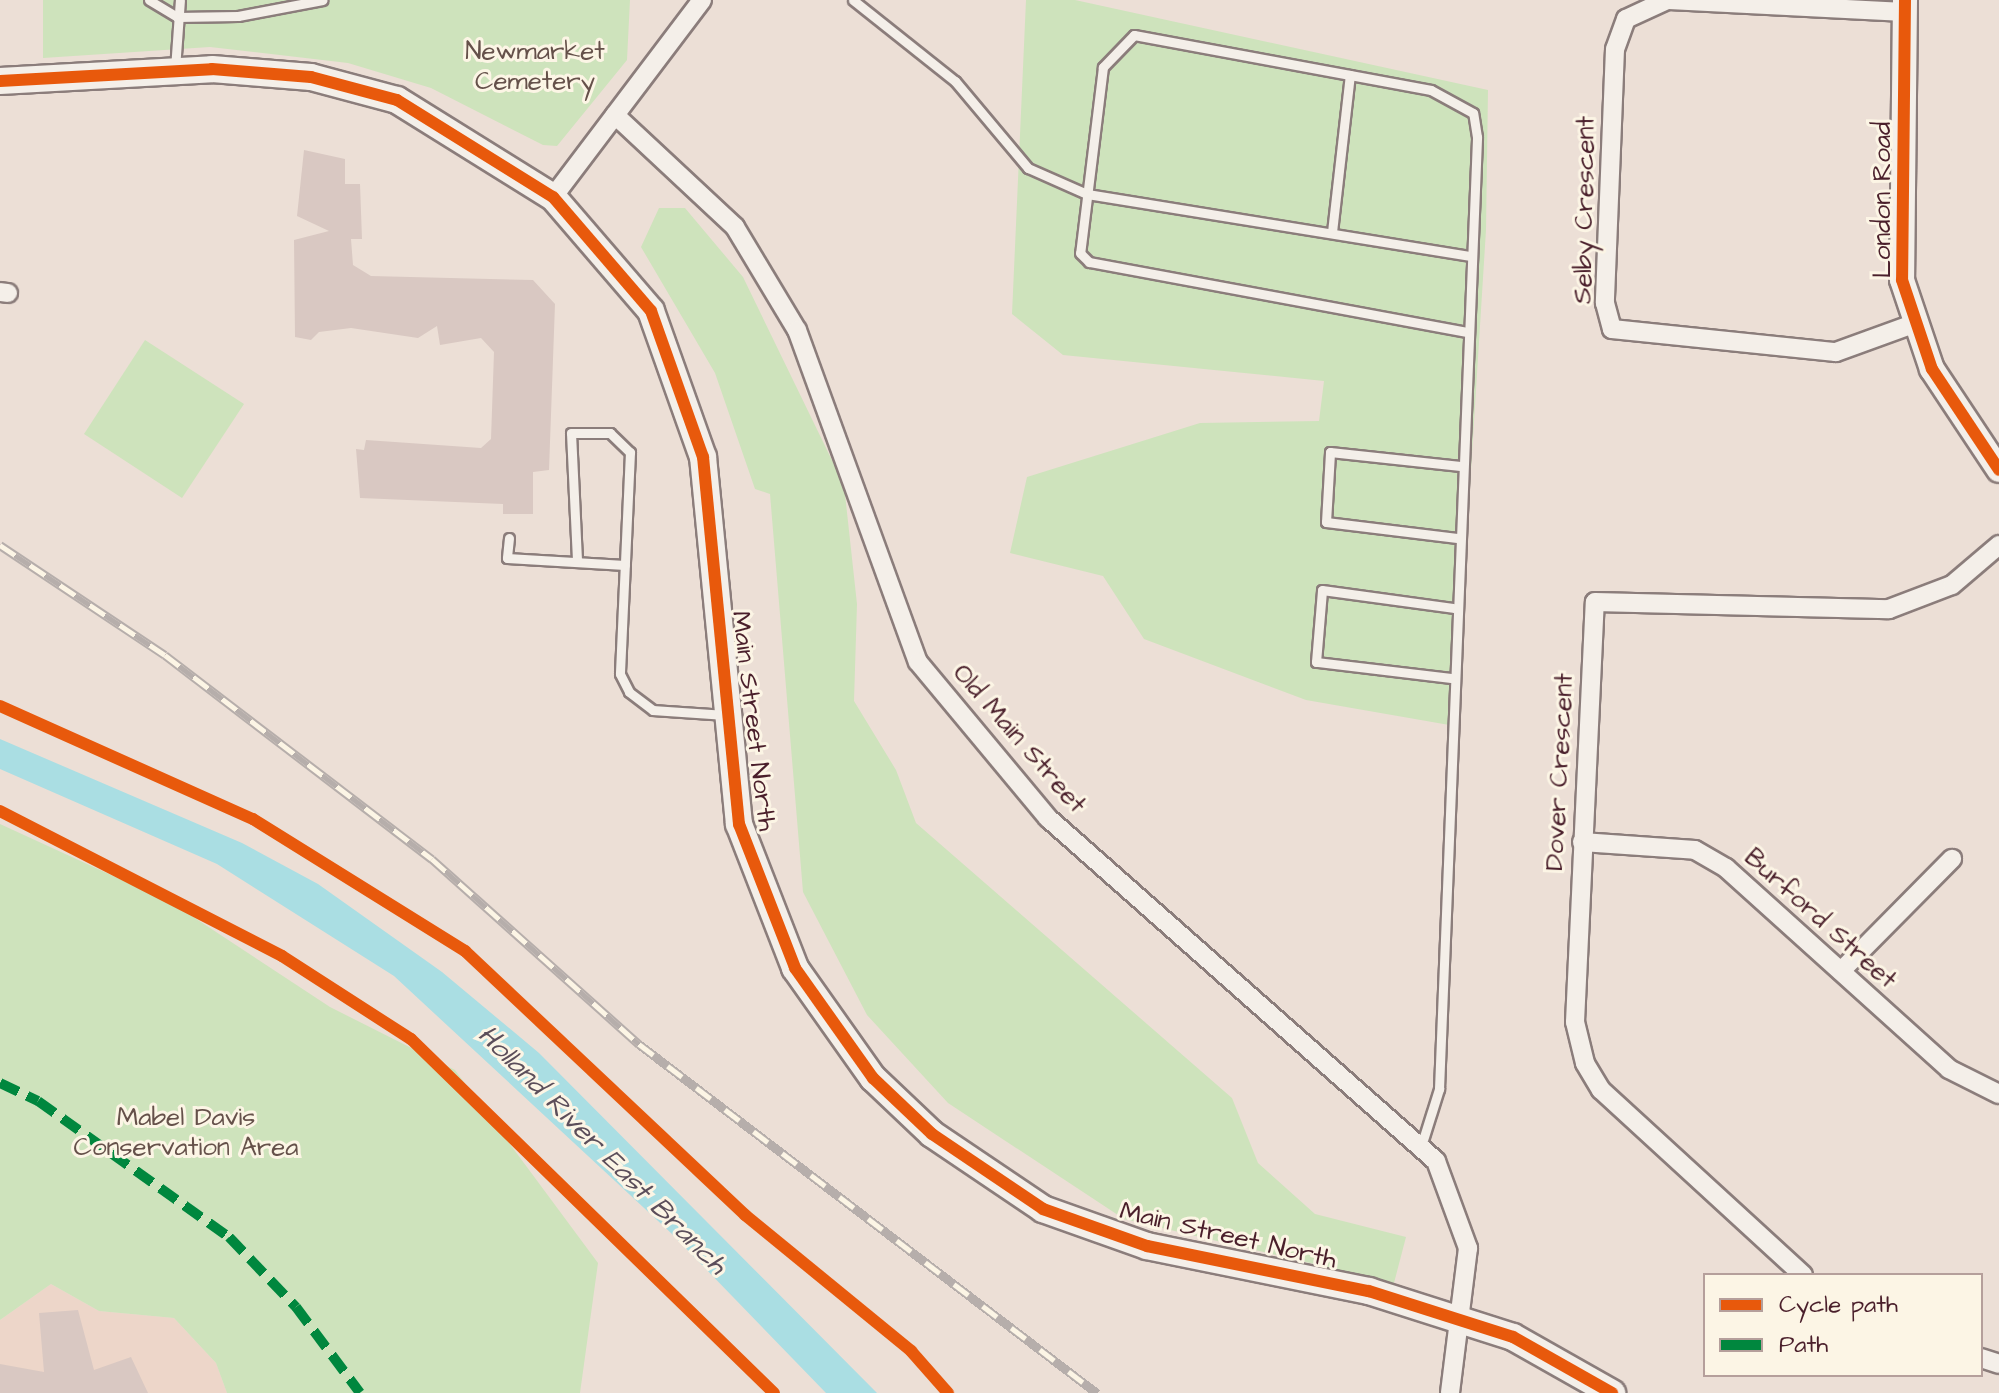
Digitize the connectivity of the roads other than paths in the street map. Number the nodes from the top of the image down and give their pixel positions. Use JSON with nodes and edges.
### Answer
{"nodes":[{"id":1,"x":149,"y":0,"type":"edge"},
{"id":2,"x":180,"y":0,"type":"edge"},
{"id":3,"x":323,"y":0,"type":"edge"},
{"id":4,"x":702,"y":0,"type":"edge"},
{"id":5,"x":853,"y":0,"type":"edge"},
{"id":6,"x":1668,"y":0,"type":"edge"},
{"id":7,"x":1905,"y":6,"type":"edge"},
{"id":8,"x":177,"y":17,"type":"junction"},
{"id":9,"x":174,"y":72,"type":"junction"},
{"id":10,"x":1350,"y":75,"type":"junction"},
{"id":11,"x":0,"y":81,"type":"edge"},
{"id":12,"x":615,"y":115,"type":"junction"},
{"id":13,"x":1087,"y":194,"type":"junction"},
{"id":14,"x":553,"y":197,"type":"junction"},
{"id":15,"x":1332,"y":232,"type":"junction"},
{"id":16,"x":1471,"y":256,"type":"junction"},
{"id":17,"x":1916,"y":323,"type":"junction"},
{"id":18,"x":1467,"y":332,"type":"junction"},
{"id":19,"x":1460,"y":466,"type":"junction"},
{"id":20,"x":1999,"y":470,"type":"edge"},
{"id":21,"x":509,"y":538,"type":"dead end"},
{"id":22,"x":1457,"y":538,"type":"junction"},
{"id":23,"x":1999,"y":545,"type":"edge"},
{"id":24,"x":577,"y":560,"type":"junction"},
{"id":25,"x":625,"y":565,"type":"junction"},
{"id":26,"x":1453,"y":608,"type":"junction"},
{"id":27,"x":1451,"y":678,"type":"junction"},
{"id":28,"x":728,"y":716,"type":"junction"},
{"id":29,"x":1582,"y":842,"type":"junction"},
{"id":30,"x":1952,"y":859,"type":"dead end"},
{"id":31,"x":1841,"y":971,"type":"junction"},
{"id":32,"x":1999,"y":1094,"type":"edge"},
{"id":33,"x":1422,"y":1143,"type":"junction"},
{"id":34,"x":1801,"y":1273,"type":"edge"},
{"id":35,"x":1455,"y":1318,"type":"junction"},
{"id":36,"x":1450,"y":1393,"type":"edge"},
{"id":37,"x":1612,"y":1393,"type":"edge"}],
"edges":[{"from":1,"to":8,"type":"lane"},
{"from":2,"to":8,"type":"lane"},
{"from":3,"to":8,"type":"lane"},
{"from":4,"to":12,"type":"street"},
{"from":5,"to":13,"type":"lane"},
{"from":6,"to":7,"type":"street","name":"Selby Crescent"},
{"from":6,"to":17,"type":"street","name":"Selby Crescent"},
{"from":7,"to":17,"type":"street","name":"London Road"},
{"from":8,"to":9,"type":"lane"},
{"from":9,"to":11,"type":"main road","name":"Main Street North"},
{"from":9,"to":14,"type":"main road","name":"Main Street North"},
{"from":10,"to":13,"type":"lane"},
{"from":10,"to":15,"type":"lane"},
{"from":10,"to":16,"type":"lane"},
{"from":12,"to":14,"type":"street"},
{"from":12,"to":33,"type":"street","name":"Old Main Street"},
{"from":13,"to":15,"type":"lane"},
{"from":13,"to":18,"type":"lane"},
{"from":14,"to":28,"type":"main road","name":"Main Street North"},
{"from":15,"to":16,"type":"lane"},
{"from":16,"to":18,"type":"lane"},
{"from":17,"to":20,"type":"street","name":"London Road"},
{"from":18,"to":19,"type":"lane"},
{"from":19,"to":22,"type":"lane"},
{"from":19,"to":22,"type":"lane"},
{"from":21,"to":24,"type":"lane"},
{"from":22,"to":26,"type":"lane"},
{"from":23,"to":29,"type":"street","name":"Dover Crescent"},
{"from":24,"to":25,"type":"lane"},
{"from":24,"to":25,"type":"lane"},
{"from":25,"to":28,"type":"lane"},
{"from":26,"to":27,"type":"lane"},
{"from":26,"to":27,"type":"lane"},
{"from":27,"to":33,"type":"lane"},
{"from":28,"to":35,"type":"main road","name":"Main Street North"},
{"from":29,"to":31,"type":"street","name":"Burford Street"},
{"from":29,"to":34,"type":"street","name":"Dover Crescent"},
{"from":30,"to":31,"type":"street"},
{"from":31,"to":32,"type":"street","name":"Burford Street"},
{"from":33,"to":35,"type":"street","name":"Old Main Street"},
{"from":35,"to":36,"type":"street","name":"Old Main Street"},
{"from":35,"to":37,"type":"main road","name":"Main Street North"}]}
